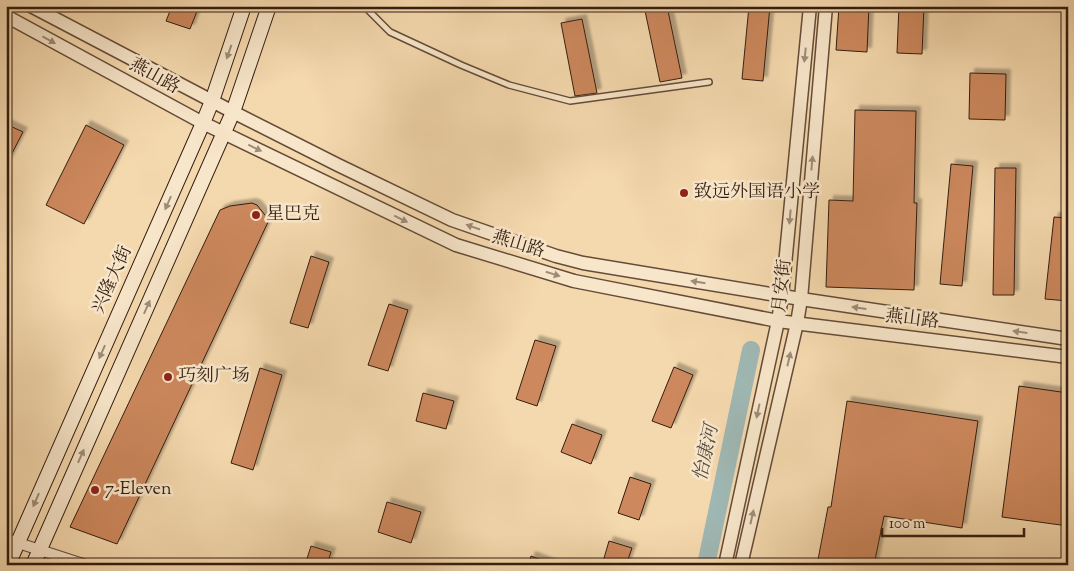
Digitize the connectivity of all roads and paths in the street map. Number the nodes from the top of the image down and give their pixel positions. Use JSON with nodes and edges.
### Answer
{"nodes":[{"id":1,"x":31,"y":6,"type":"edge"},
{"id":2,"x":244,"y":6,"type":"edge"},
{"id":3,"x":269,"y":6,"type":"edge"},
{"id":4,"x":367,"y":6,"type":"edge"},
{"id":5,"x":810,"y":6,"type":"edge"},
{"id":6,"x":826,"y":6,"type":"edge"},
{"id":7,"x":6,"y":16,"type":"edge"},
{"id":8,"x":709,"y":82,"type":"dead end"},
{"id":9,"x":212,"y":101,"type":"junction"},
{"id":10,"x":233,"y":112,"type":"junction"},
{"id":11,"x":203,"y":124,"type":"junction"},
{"id":12,"x":223,"y":133,"type":"junction"},
{"id":13,"x":782,"y":296,"type":"junction"},
{"id":14,"x":800,"y":299,"type":"junction"},
{"id":15,"x":778,"y":321,"type":"junction"},
{"id":16,"x":797,"y":323,"type":"junction"},
{"id":17,"x":1068,"y":339,"type":"edge"},
{"id":18,"x":1068,"y":357,"type":"edge"},
{"id":19,"x":12,"y":541,"type":"edge"},
{"id":20,"x":40,"y":550,"type":"junction"},
{"id":21,"x":8,"y":565,"type":"edge"},
{"id":22,"x":33,"y":565,"type":"edge"},
{"id":23,"x":86,"y":565,"type":"edge"},
{"id":24,"x":725,"y":565,"type":"edge"},
{"id":25,"x":741,"y":565,"type":"edge"}],
"edges":[{"from":1,"to":9,"type":"street","name":"燕山路"},
{"from":2,"to":9,"type":"main road","name":"兴隆大街","one_way":true},
{"from":3,"to":10,"type":"main road"},
{"from":4,"to":8,"type":"lane"},
{"from":5,"to":13,"type":"street","one_way":true},
{"from":14,"to":6,"type":"street","name":"月安街","one_way":true},
{"from":7,"to":11,"type":"street","name":"燕山路","one_way":true},
{"from":9,"to":10,"type":"street","name":"燕山路"},
{"from":9,"to":11,"type":"main road","name":"兴隆大街"},
{"from":10,"to":12,"type":"main road"},
{"from":13,"to":10,"type":"street","name":"燕山路","one_way":true},
{"from":11,"to":12,"type":"street","name":"燕山路"},
{"from":11,"to":19,"type":"main road","name":"兴隆大街","one_way":true},
{"from":12,"to":15,"type":"street","name":"燕山路","one_way":true},
{"from":20,"to":12,"type":"main road","one_way":true},
{"from":13,"to":14,"type":"street","name":"燕山路"},
{"from":13,"to":15,"type":"street"},
{"from":14,"to":16,"type":"street","name":"月安街"},
{"from":17,"to":14,"type":"street","name":"燕山路","one_way":true},
{"from":15,"to":16,"type":"street","name":"燕山路"},
{"from":15,"to":24,"type":"street","one_way":true},
{"from":16,"to":18,"type":"street","name":"燕山路"},
{"from":25,"to":16,"type":"street","name":"月安街","one_way":true},
{"from":19,"to":20,"type":"street"},
{"from":19,"to":21,"type":"main road","name":"兴隆大街"},
{"from":20,"to":22,"type":"main road"},
{"from":20,"to":23,"type":"street"}]}
